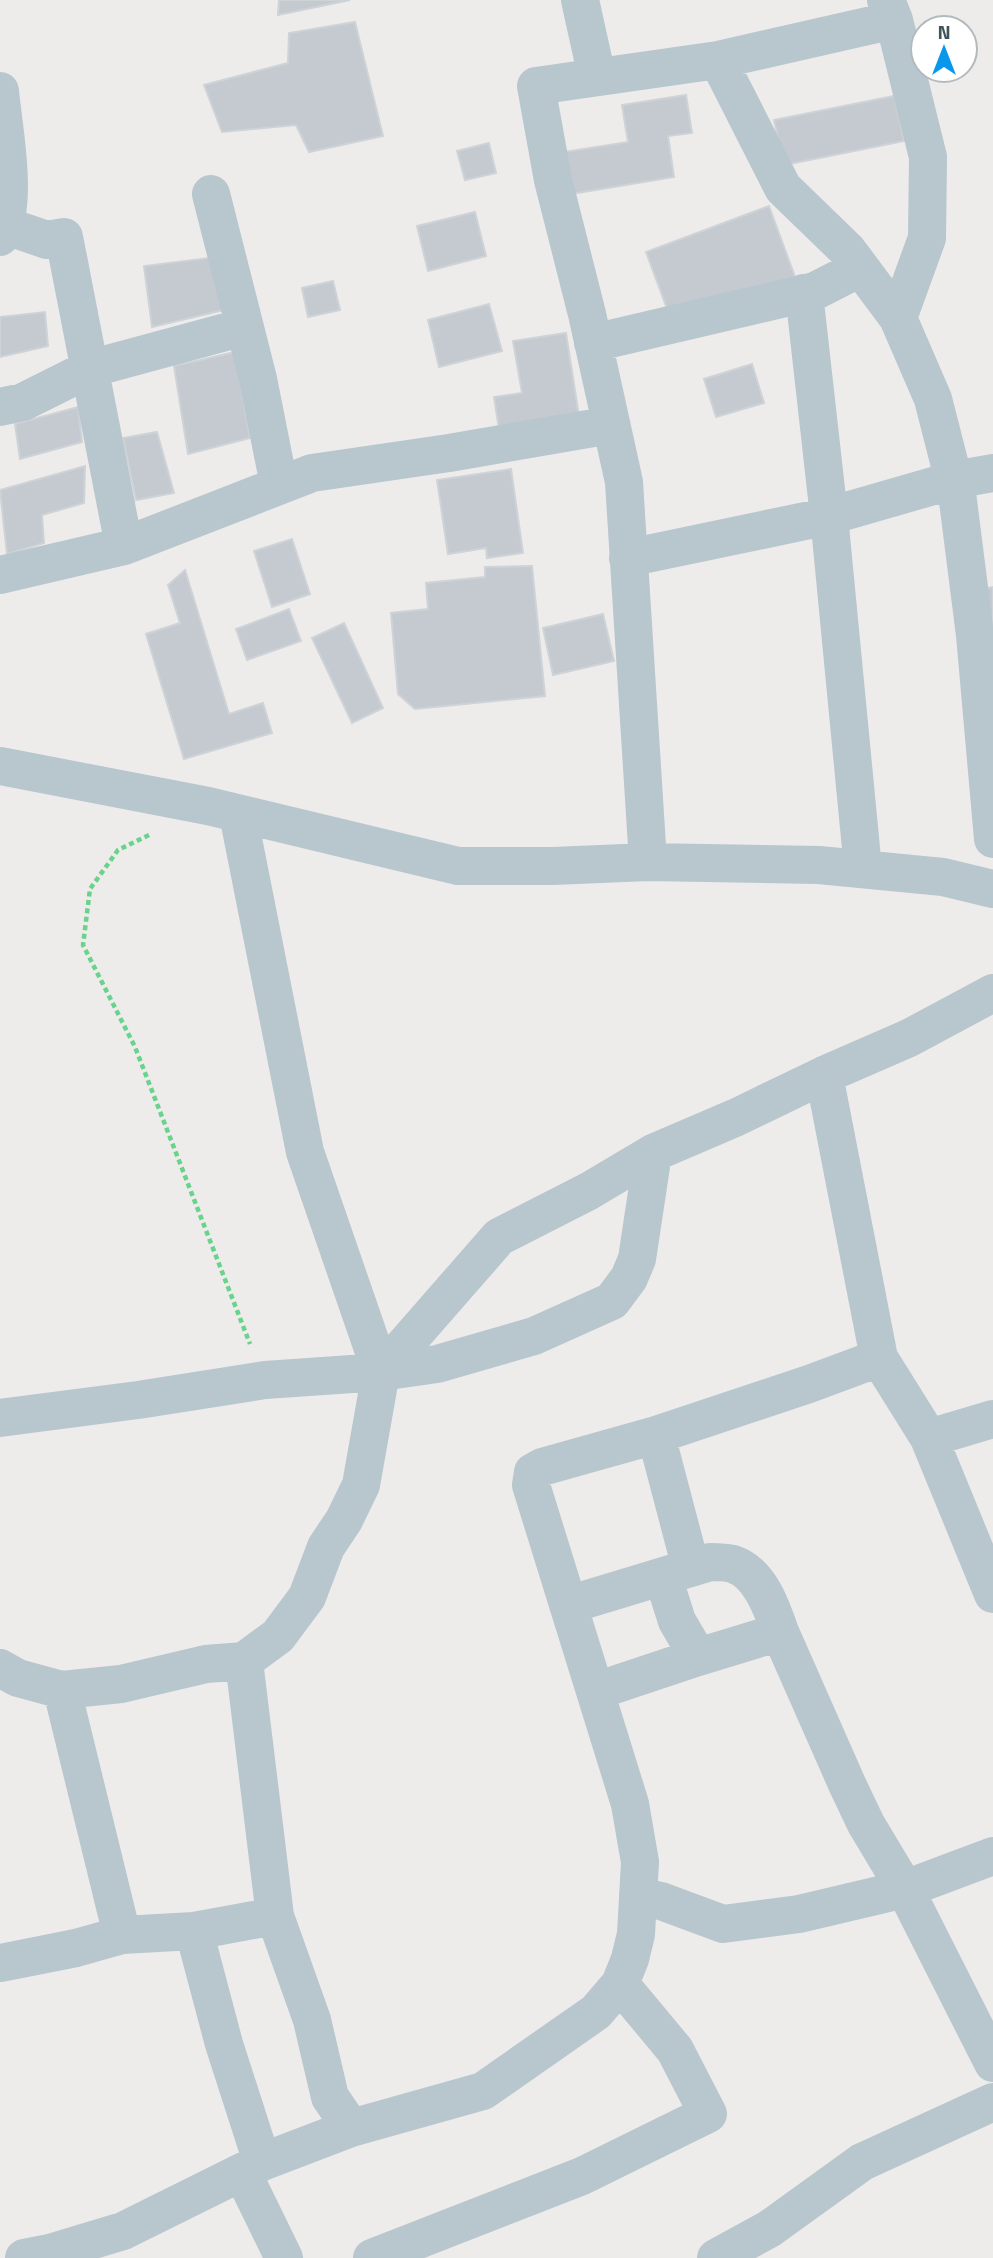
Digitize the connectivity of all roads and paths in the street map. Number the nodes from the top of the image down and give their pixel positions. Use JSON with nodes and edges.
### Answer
{"nodes":[{"id":1,"x":580,"y":0,"type":"edge"},
{"id":2,"x":890,"y":10,"type":"edge"},
{"id":3,"x":718,"y":60,"type":"junction"},
{"id":4,"x":597,"y":77,"type":"junction"},
{"id":5,"x":0,"y":91,"type":"edge"},
{"id":6,"x":211,"y":194,"type":"dead end"},
{"id":7,"x":3,"y":232,"type":"edge"},
{"id":8,"x":860,"y":268,"type":"junction"},
{"id":9,"x":804,"y":293,"type":"junction"},
{"id":10,"x":898,"y":318,"type":"junction"},
{"id":11,"x":244,"y":327,"type":"junction"},
{"id":12,"x":593,"y":343,"type":"junction"},
{"id":13,"x":89,"y":369,"type":"junction"},
{"id":14,"x":0,"y":407,"type":"edge"},
{"id":15,"x":611,"y":425,"type":"junction"},
{"id":16,"x":993,"y":474,"type":"edge"},
{"id":17,"x":954,"y":480,"type":"junction"},
{"id":18,"x":279,"y":485,"type":"junction"},
{"id":19,"x":829,"y":516,"type":"junction"},
{"id":20,"x":124,"y":546,"type":"junction"},
{"id":21,"x":628,"y":558,"type":"junction"},
{"id":22,"x":0,"y":575,"type":"edge"},
{"id":23,"x":0,"y":766,"type":"edge"},
{"id":24,"x":238,"y":814,"type":"junction"},
{"id":25,"x":152,"y":833,"type":"dead end"},
{"id":26,"x":993,"y":839,"type":"edge"},
{"id":27,"x":648,"y":862,"type":"junction"},
{"id":28,"x":863,"y":869,"type":"junction"},
{"id":29,"x":993,"y":889,"type":"edge"},
{"id":30,"x":993,"y":993,"type":"edge"},
{"id":31,"x":824,"y":1075,"type":"junction"},
{"id":32,"x":653,"y":1153,"type":"junction"},
{"id":33,"x":879,"y":1358,"type":"junction"},
{"id":34,"x":381,"y":1372,"type":"junction"},
{"id":35,"x":265,"y":1380,"type":"junction"},
{"id":36,"x":0,"y":1418,"type":"edge"},
{"id":37,"x":993,"y":1419,"type":"edge"},
{"id":38,"x":656,"y":1435,"type":"junction"},
{"id":39,"x":929,"y":1438,"type":"junction"},
{"id":40,"x":677,"y":1573,"type":"junction"},
{"id":41,"x":991,"y":1584,"type":"edge"},
{"id":42,"x":568,"y":1605,"type":"junction"},
{"id":43,"x":780,"y":1632,"type":"junction"},
{"id":44,"x":698,"y":1657,"type":"junction"},
{"id":45,"x":244,"y":1661,"type":"junction"},
{"id":46,"x":0,"y":1668,"type":"edge"},
{"id":47,"x":62,"y":1690,"type":"junction"},
{"id":48,"x":596,"y":1691,"type":"junction"},
{"id":49,"x":993,"y":1856,"type":"edge"},
{"id":50,"x":905,"y":1889,"type":"junction"},
{"id":51,"x":638,"y":1896,"type":"junction"},
{"id":52,"x":275,"y":1916,"type":"junction"},
{"id":53,"x":194,"y":1931,"type":"junction"},
{"id":54,"x":122,"y":1935,"type":"junction"},
{"id":55,"x":0,"y":1963,"type":"edge"},
{"id":56,"x":620,"y":1984,"type":"junction"},
{"id":57,"x":993,"y":2063,"type":"edge"},
{"id":58,"x":993,"y":2102,"type":"edge"},
{"id":59,"x":351,"y":2128,"type":"junction"},
{"id":60,"x":252,"y":2167,"type":"junction"},
{"id":61,"x":24,"y":2258,"type":"edge"},
{"id":62,"x":284,"y":2258,"type":"edge"},
{"id":63,"x":372,"y":2258,"type":"edge"},
{"id":64,"x":716,"y":2258,"type":"edge"}],
"edges":[{"from":1,"to":4,"type":"street"},
{"from":2,"to":3,"type":"street"},
{"from":2,"to":10,"type":"street"},
{"from":3,"to":4,"type":"street"},
{"from":3,"to":8,"type":"street"},
{"from":4,"to":12,"type":"street"},
{"from":5,"to":7,"type":"street"},
{"from":6,"to":11,"type":"street"},
{"from":7,"to":13,"type":"street"},
{"from":8,"to":9,"type":"street"},
{"from":8,"to":10,"type":"street"},
{"from":9,"to":12,"type":"street"},
{"from":9,"to":19,"type":"street"},
{"from":10,"to":17,"type":"street"},
{"from":11,"to":13,"type":"street"},
{"from":11,"to":18,"type":"street"},
{"from":12,"to":15,"type":"street"},
{"from":13,"to":14,"type":"street"},
{"from":13,"to":20,"type":"street"},
{"from":15,"to":18,"type":"street"},
{"from":15,"to":21,"type":"street"},
{"from":16,"to":17,"type":"street"},
{"from":17,"to":19,"type":"street"},
{"from":17,"to":26,"type":"street"},
{"from":18,"to":20,"type":"street"},
{"from":19,"to":21,"type":"street"},
{"from":19,"to":28,"type":"street"},
{"from":20,"to":22,"type":"street"},
{"from":21,"to":27,"type":"street"},
{"from":23,"to":24,"type":"street"},
{"from":24,"to":27,"type":"street"},
{"from":24,"to":34,"type":"street"},
{"from":25,"to":35,"type":"path"},
{"from":27,"to":28,"type":"street"},
{"from":28,"to":29,"type":"street"},
{"from":30,"to":31,"type":"street"},
{"from":31,"to":32,"type":"street"},
{"from":31,"to":33,"type":"street"},
{"from":32,"to":34,"type":"street"},
{"from":32,"to":34,"type":"street"},
{"from":33,"to":38,"type":"street"},
{"from":33,"to":39,"type":"street"},
{"from":34,"to":35,"type":"street"},
{"from":34,"to":45,"type":"street"},
{"from":35,"to":36,"type":"street"},
{"from":37,"to":39,"type":"street"},
{"from":38,"to":40,"type":"street"},
{"from":38,"to":42,"type":"street"},
{"from":39,"to":41,"type":"street"},
{"from":40,"to":42,"type":"street"},
{"from":40,"to":43,"type":"street"},
{"from":40,"to":44,"type":"street"},
{"from":42,"to":48,"type":"street"},
{"from":43,"to":44,"type":"street"},
{"from":43,"to":50,"type":"street"},
{"from":44,"to":48,"type":"street"},
{"from":45,"to":47,"type":"street"},
{"from":45,"to":52,"type":"street"},
{"from":46,"to":47,"type":"street"},
{"from":47,"to":54,"type":"street"},
{"from":48,"to":51,"type":"street"},
{"from":49,"to":50,"type":"street"},
{"from":50,"to":51,"type":"street"},
{"from":50,"to":57,"type":"street"},
{"from":51,"to":56,"type":"street"},
{"from":52,"to":53,"type":"street"},
{"from":52,"to":59,"type":"street"},
{"from":53,"to":54,"type":"street"},
{"from":53,"to":60,"type":"street"},
{"from":54,"to":55,"type":"street"},
{"from":56,"to":59,"type":"street"},
{"from":56,"to":63,"type":"street"},
{"from":58,"to":64,"type":"street"},
{"from":59,"to":60,"type":"street"},
{"from":60,"to":61,"type":"street"},
{"from":60,"to":62,"type":"street"}]}
